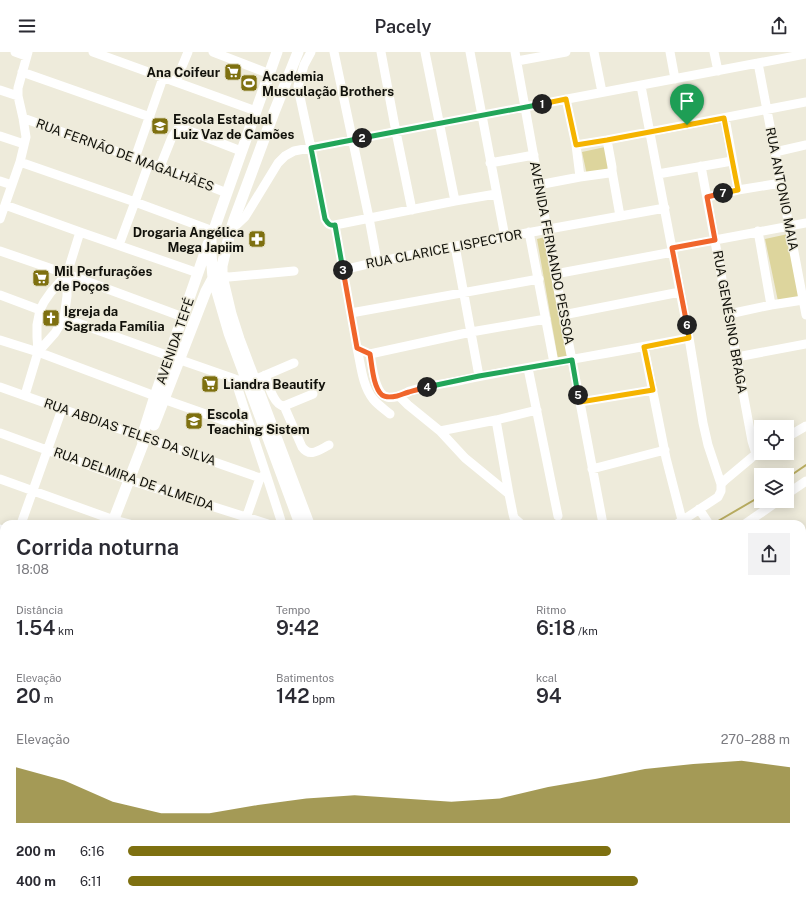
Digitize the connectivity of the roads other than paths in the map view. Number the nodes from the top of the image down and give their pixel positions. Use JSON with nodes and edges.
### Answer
{"nodes":[{"id":1,"x":15,"y":52,"type":"edge"},
{"id":2,"x":93,"y":52,"type":"edge"},
{"id":3,"x":188,"y":52,"type":"edge"},
{"id":4,"x":213,"y":52,"type":"edge"},
{"id":5,"x":277,"y":52,"type":"edge"},
{"id":6,"x":298,"y":52,"type":"edge"},
{"id":7,"x":311,"y":52,"type":"edge"},
{"id":8,"x":334,"y":52,"type":"edge"},
{"id":9,"x":381,"y":52,"type":"edge"},
{"id":10,"x":425,"y":52,"type":"edge"},
{"id":11,"x":470,"y":52,"type":"edge"},
{"id":12,"x":566,"y":52,"type":"edge"},
{"id":13,"x":594,"y":52,"type":"edge"},
{"id":14,"x":670,"y":52,"type":"edge"},
{"id":15,"x":714,"y":52,"type":"edge"},
{"id":16,"x":27,"y":54,"type":"edge"},
{"id":17,"x":806,"y":54,"type":"edge"},
{"id":18,"x":516,"y":57,"type":"edge"},
{"id":19,"x":758,"y":63,"type":"junction"},
{"id":20,"x":718,"y":71,"type":"junction"},
{"id":21,"x":22,"y":72,"type":"junction"},
{"id":22,"x":270,"y":74,"type":"junction"},
{"id":23,"x":163,"y":78,"type":"junction"},
{"id":24,"x":675,"y":79,"type":"junction"},
{"id":25,"x":176,"y":81,"type":"junction"},
{"id":26,"x":641,"y":86,"type":"junction"},
{"id":27,"x":0,"y":90,"type":"edge"},
{"id":28,"x":602,"y":92,"type":"junction"},
{"id":29,"x":18,"y":96,"type":"junction"},
{"id":30,"x":566,"y":99,"type":"junction"},
{"id":31,"x":806,"y":102,"type":"edge"},
{"id":32,"x":525,"y":107,"type":"junction"},
{"id":33,"x":767,"y":109,"type":"junction"},
{"id":34,"x":256,"y":111,"type":"junction"},
{"id":35,"x":482,"y":116,"type":"junction"},
{"id":36,"x":150,"y":117,"type":"junction"},
{"id":37,"x":24,"y":118,"type":"junction"},
{"id":38,"x":724,"y":118,"type":"junction"},
{"id":39,"x":440,"y":124,"type":"junction"},
{"id":40,"x":396,"y":132,"type":"junction"},
{"id":41,"x":649,"y":132,"type":"junction"},
{"id":42,"x":0,"y":136,"type":"edge"},
{"id":43,"x":353,"y":140,"type":"junction"},
{"id":44,"x":607,"y":140,"type":"junction"},
{"id":45,"x":24,"y":144,"type":"junction"},
{"id":46,"x":576,"y":145,"type":"junction"},
{"id":47,"x":806,"y":146,"type":"edge"},
{"id":48,"x":311,"y":148,"type":"junction"},
{"id":49,"x":241,"y":151,"type":"junction"},
{"id":50,"x":775,"y":152,"type":"junction"},
{"id":51,"x":534,"y":155,"type":"junction"},
{"id":52,"x":135,"y":158,"type":"junction"},
{"id":53,"x":732,"y":161,"type":"junction"},
{"id":54,"x":20,"y":162,"type":"junction"},
{"id":55,"x":149,"y":163,"type":"junction"},
{"id":56,"x":490,"y":163,"type":"junction"},
{"id":57,"x":701,"y":166,"type":"junction"},
{"id":58,"x":160,"y":167,"type":"junction"},
{"id":59,"x":612,"y":171,"type":"junction"},
{"id":60,"x":658,"y":174,"type":"junction"},
{"id":61,"x":580,"y":177,"type":"junction"},
{"id":62,"x":0,"y":181,"type":"edge"},
{"id":63,"x":781,"y":183,"type":"junction"},
{"id":64,"x":12,"y":185,"type":"junction"},
{"id":65,"x":538,"y":185,"type":"junction"},
{"id":66,"x":738,"y":190,"type":"junction"},
{"id":67,"x":227,"y":193,"type":"junction"},
{"id":68,"x":496,"y":194,"type":"junction"},
{"id":69,"x":707,"y":197,"type":"junction"},
{"id":70,"x":455,"y":201,"type":"junction"},
{"id":71,"x":135,"y":202,"type":"junction"},
{"id":72,"x":5,"y":205,"type":"junction"},
{"id":73,"x":664,"y":208,"type":"junction"},
{"id":74,"x":412,"y":210,"type":"junction"},
{"id":75,"x":620,"y":216,"type":"junction"},
{"id":76,"x":369,"y":218,"type":"junction"},
{"id":77,"x":0,"y":219,"type":"edge"},
{"id":78,"x":806,"y":223,"type":"edge"},
{"id":79,"x":335,"y":225,"type":"junction"},
{"id":80,"x":788,"y":226,"type":"junction"},
{"id":81,"x":546,"y":229,"type":"junction"},
{"id":82,"x":758,"y":231,"type":"junction"},
{"id":83,"x":80,"y":232,"type":"junction"},
{"id":84,"x":230,"y":232,"type":"junction"},
{"id":85,"x":530,"y":232,"type":"junction"},
{"id":86,"x":212,"y":235,"type":"junction"},
{"id":87,"x":505,"y":237,"type":"junction"},
{"id":88,"x":715,"y":240,"type":"junction"},
{"id":89,"x":119,"y":245,"type":"junction"},
{"id":90,"x":455,"y":246,"type":"junction"},
{"id":91,"x":672,"y":250,"type":"junction"},
{"id":92,"x":0,"y":251,"type":"edge"},
{"id":93,"x":377,"y":262,"type":"junction"},
{"id":94,"x":802,"y":268,"type":"edge"},
{"id":95,"x":343,"y":270,"type":"junction"},
{"id":96,"x":294,"y":271,"type":"dead end"},
{"id":97,"x":198,"y":273,"type":"junction"},
{"id":98,"x":67,"y":274,"type":"junction"},
{"id":99,"x":555,"y":274,"type":"junction"},
{"id":100,"x":217,"y":277,"type":"junction"},
{"id":101,"x":538,"y":279,"type":"junction"},
{"id":102,"x":464,"y":292,"type":"junction"},
{"id":103,"x":680,"y":292,"type":"junction"},
{"id":104,"x":0,"y":295,"type":"edge"},
{"id":105,"x":803,"y":300,"type":"junction"},
{"id":106,"x":771,"y":305,"type":"junction"},
{"id":107,"x":40,"y":310,"type":"junction"},
{"id":108,"x":351,"y":313,"type":"junction"},
{"id":109,"x":729,"y":314,"type":"junction"},
{"id":110,"x":563,"y":315,"type":"junction"},
{"id":111,"x":806,"y":315,"type":"edge"},
{"id":112,"x":183,"y":317,"type":"junction"},
{"id":113,"x":64,"y":318,"type":"junction"},
{"id":114,"x":546,"y":319,"type":"junction"},
{"id":115,"x":471,"y":332,"type":"junction"},
{"id":116,"x":689,"y":338,"type":"junction"},
{"id":117,"x":0,"y":340,"type":"edge"},
{"id":118,"x":806,"y":344,"type":"edge"},
{"id":119,"x":644,"y":347,"type":"junction"},
{"id":120,"x":357,"y":348,"type":"junction"},
{"id":121,"x":38,"y":352,"type":"junction"},
{"id":122,"x":370,"y":354,"type":"junction"},
{"id":123,"x":737,"y":357,"type":"junction"},
{"id":124,"x":173,"y":358,"type":"junction"},
{"id":125,"x":572,"y":360,"type":"junction"},
{"id":126,"x":294,"y":363,"type":"dead end"},
{"id":127,"x":554,"y":363,"type":"junction"},
{"id":128,"x":528,"y":368,"type":"junction"},
{"id":129,"x":479,"y":376,"type":"junction"},
{"id":130,"x":235,"y":379,"type":"junction"},
{"id":131,"x":255,"y":379,"type":"junction"},
{"id":132,"x":0,"y":387,"type":"edge"},
{"id":133,"x":653,"y":390,"type":"junction"},
{"id":134,"x":312,"y":394,"type":"dead end"},
{"id":135,"x":25,"y":395,"type":"junction"},
{"id":136,"x":399,"y":396,"type":"junction"},
{"id":137,"x":159,"y":398,"type":"junction"},
{"id":138,"x":580,"y":402,"type":"junction"},
{"id":139,"x":284,"y":406,"type":"junction"},
{"id":140,"x":62,"y":409,"type":"junction"},
{"id":141,"x":537,"y":410,"type":"junction"},
{"id":142,"x":390,"y":414,"type":"dead end"},
{"id":143,"x":496,"y":420,"type":"junction"},
{"id":144,"x":806,"y":426,"type":"edge"},
{"id":145,"x":251,"y":430,"type":"junction"},
{"id":146,"x":440,"y":431,"type":"junction"},
{"id":147,"x":0,"y":433,"type":"edge"},
{"id":148,"x":794,"y":433,"type":"edge"},
{"id":149,"x":754,"y":435,"type":"edge"},
{"id":150,"x":144,"y":440,"type":"junction"},
{"id":151,"x":329,"y":445,"type":"dead end"},
{"id":152,"x":47,"y":450,"type":"junction"},
{"id":153,"x":665,"y":450,"type":"junction"},
{"id":154,"x":754,"y":456,"type":"edge"},
{"id":155,"x":592,"y":469,"type":"junction"},
{"id":156,"x":263,"y":476,"type":"junction"},
{"id":157,"x":0,"y":479,"type":"edge"},
{"id":158,"x":129,"y":480,"type":"junction"},
{"id":159,"x":806,"y":481,"type":"edge"},
{"id":160,"x":721,"y":484,"type":"junction"},
{"id":161,"x":794,"y":489,"type":"edge"},
{"id":162,"x":33,"y":491,"type":"junction"},
{"id":163,"x":509,"y":494,"type":"junction"},
{"id":164,"x":768,"y":508,"type":"edge"},
{"id":165,"x":701,"y":512,"type":"junction"},
{"id":166,"x":558,"y":516,"type":"dead end"},
{"id":167,"x":22,"y":520,"type":"edge"},
{"id":168,"x":108,"y":520,"type":"edge"},
{"id":169,"x":114,"y":520,"type":"edge"},
{"id":170,"x":245,"y":520,"type":"edge"},
{"id":171,"x":280,"y":520,"type":"edge"},
{"id":172,"x":299,"y":520,"type":"edge"},
{"id":173,"x":308,"y":520,"type":"edge"},
{"id":174,"x":516,"y":520,"type":"edge"},
{"id":175,"x":602,"y":520,"type":"edge"},
{"id":176,"x":679,"y":520,"type":"edge"},
{"id":177,"x":683,"y":520,"type":"edge"},
{"id":178,"x":706,"y":520,"type":"edge"},
{"id":179,"x":751,"y":520,"type":"edge"}],
"edges":[{"from":1,"to":16,"type":"street"},
{"from":2,"to":23,"type":"street"},
{"from":3,"to":25,"type":"street"},
{"from":4,"to":22,"type":"street"},
{"from":5,"to":22,"type":"main road","name":"AVENIDA TEFÉ"},
{"from":6,"to":84,"type":"main road"},
{"from":7,"to":48,"type":"street"},
{"from":8,"to":43,"type":"street"},
{"from":9,"to":40,"type":"street"},
{"from":10,"to":39,"type":"street"},
{"from":11,"to":35,"type":"street"},
{"from":12,"to":18,"type":"street"},
{"from":13,"to":28,"type":"street"},
{"from":14,"to":24,"type":"street"},
{"from":15,"to":20,"type":"street"},
{"from":16,"to":21,"type":"street"},
{"from":17,"to":19,"type":"street"},
{"from":18,"to":32,"type":"street","name":"AVENIDA FERNANDO PESSOA"},
{"from":19,"to":20,"type":"street"},
{"from":19,"to":33,"type":"street","name":"RUA ANTONIO MAIA"},
{"from":20,"to":24,"type":"street"},
{"from":21,"to":29,"type":"street"},
{"from":21,"to":36,"type":"street"},
{"from":22,"to":34,"type":"main road","name":"AVENIDA TEFÉ"},
{"from":23,"to":25,"type":"street"},
{"from":23,"to":36,"type":"street"},
{"from":24,"to":26,"type":"street"},
{"from":25,"to":34,"type":"street"},
{"from":26,"to":28,"type":"street"},
{"from":26,"to":41,"type":"street"},
{"from":27,"to":29,"type":"street"},
{"from":28,"to":30,"type":"street"},
{"from":29,"to":37,"type":"street"},
{"from":30,"to":32,"type":"street"},
{"from":30,"to":46,"type":"street"},
{"from":31,"to":33,"type":"street"},
{"from":32,"to":35,"type":"street"},
{"from":32,"to":51,"type":"street","name":"AVENIDA FERNANDO PESSOA"},
{"from":33,"to":38,"type":"street"},
{"from":33,"to":50,"type":"street","name":"RUA ANTONIO MAIA"},
{"from":34,"to":49,"type":"main road","name":"AVENIDA TEFÉ"},
{"from":35,"to":39,"type":"street"},
{"from":35,"to":56,"type":"street"},
{"from":36,"to":52,"type":"street"},
{"from":37,"to":45,"type":"street"},
{"from":37,"to":52,"type":"street","name":"RUA FERNÃO DE MAGALHÃES"},
{"from":38,"to":41,"type":"street"},
{"from":38,"to":53,"type":"street"},
{"from":39,"to":40,"type":"street"},
{"from":39,"to":70,"type":"street"},
{"from":40,"to":43,"type":"street"},
{"from":40,"to":74,"type":"street"},
{"from":41,"to":44,"type":"street"},
{"from":41,"to":60,"type":"street"},
{"from":42,"to":45,"type":"street"},
{"from":43,"to":48,"type":"street"},
{"from":43,"to":76,"type":"street"},
{"from":44,"to":46,"type":"street"},
{"from":44,"to":59,"type":"street"},
{"from":45,"to":54,"type":"street"},
{"from":46,"to":61,"type":"street"},
{"from":47,"to":50,"type":"street"},
{"from":48,"to":79,"type":"street"},
{"from":48,"to":84,"type":"street"},
{"from":49,"to":58,"type":"street"},
{"from":49,"to":67,"type":"main road","name":"AVENIDA TEFÉ"},
{"from":50,"to":63,"type":"street","name":"RUA ANTONIO MAIA"},
{"from":51,"to":56,"type":"street"},
{"from":51,"to":65,"type":"street","name":"AVENIDA FERNANDO PESSOA"},
{"from":52,"to":55,"type":"street","name":"RUA FERNÃO DE MAGALHÃES"},
{"from":53,"to":57,"type":"street"},
{"from":53,"to":66,"type":"street"},
{"from":54,"to":64,"type":"street"},
{"from":54,"to":71,"type":"street"},
{"from":55,"to":58,"type":"street","name":"RUA FERNÃO DE MAGALHÃES"},
{"from":55,"to":71,"type":"street"},
{"from":56,"to":68,"type":"street"},
{"from":57,"to":60,"type":"street"},
{"from":57,"to":69,"type":"street","name":"RUA GENÉSINO BRAGA"},
{"from":58,"to":67,"type":"street","name":"RUA FERNÃO DE MAGALHÃES"},
{"from":59,"to":61,"type":"street"},
{"from":59,"to":75,"type":"street"},
{"from":60,"to":73,"type":"street"},
{"from":61,"to":65,"type":"street"},
{"from":62,"to":64,"type":"street"},
{"from":63,"to":66,"type":"street"},
{"from":63,"to":80,"type":"street","name":"RUA ANTONIO MAIA"},
{"from":64,"to":72,"type":"street"},
{"from":65,"to":81,"type":"street","name":"AVENIDA FERNANDO PESSOA"},
{"from":66,"to":69,"type":"street"},
{"from":67,"to":86,"type":"main road","name":"AVENIDA TEFÉ"},
{"from":68,"to":70,"type":"street"},
{"from":68,"to":87,"type":"street"},
{"from":69,"to":88,"type":"street","name":"RUA GENÉSINO BRAGA"},
{"from":70,"to":74,"type":"street"},
{"from":71,"to":86,"type":"street"},
{"from":71,"to":89,"type":"street"},
{"from":72,"to":77,"type":"street"},
{"from":72,"to":83,"type":"street"},
{"from":73,"to":75,"type":"street","name":"RUA CLARICE LISPECTOR"},
{"from":73,"to":91,"type":"street"},
{"from":74,"to":76,"type":"street"},
{"from":75,"to":81,"type":"street","name":"RUA CLARICE LISPECTOR"},
{"from":76,"to":79,"type":"street"},
{"from":76,"to":93,"type":"street"},
{"from":78,"to":80,"type":"street"},
{"from":79,"to":95,"type":"street"},
{"from":80,"to":82,"type":"street"},
{"from":80,"to":94,"type":"street","name":"RUA ANTONIO MAIA"},
{"from":81,"to":85,"type":"street","name":"RUA CLARICE LISPECTOR"},
{"from":81,"to":99,"type":"street","name":"AVENIDA FERNANDO PESSOA"},
{"from":82,"to":88,"type":"street"},
{"from":82,"to":106,"type":"street"},
{"from":83,"to":89,"type":"street"},
{"from":83,"to":98,"type":"street"},
{"from":84,"to":100,"type":"main road"},
{"from":85,"to":87,"type":"street","name":"RUA CLARICE LISPECTOR"},
{"from":85,"to":101,"type":"street"},
{"from":86,"to":97,"type":"main road","name":"AVENIDA TEFÉ"},
{"from":86,"to":100,"type":"main road"},
{"from":87,"to":90,"type":"street","name":"RUA CLARICE LISPECTOR"},
{"from":88,"to":91,"type":"street"},
{"from":88,"to":109,"type":"street","name":"RUA GENÉSINO BRAGA"},
{"from":89,"to":97,"type":"street"},
{"from":90,"to":93,"type":"street","name":"RUA CLARICE LISPECTOR"},
{"from":90,"to":102,"type":"street"},
{"from":91,"to":99,"type":"street"},
{"from":91,"to":103,"type":"street"},
{"from":92,"to":98,"type":"street"},
{"from":93,"to":95,"type":"street","name":"RUA CLARICE LISPECTOR"},
{"from":94,"to":105,"type":"street","name":"RUA ANTONIO MAIA"},
{"from":95,"to":108,"type":"street"},
{"from":96,"to":100,"type":"street"},
{"from":97,"to":112,"type":"main road","name":"AVENIDA TEFÉ"},
{"from":98,"to":107,"type":"street"},
{"from":98,"to":112,"type":"street"},
{"from":98,"to":113,"type":"street"},
{"from":99,"to":110,"type":"street","name":"AVENIDA FERNANDO PESSOA"},
{"from":100,"to":124,"type":"main road","name":"AVENIDA TEFÉ"},
{"from":100,"to":131,"type":"main road"},
{"from":101,"to":102,"type":"street"},
{"from":101,"to":114,"type":"street"},
{"from":102,"to":108,"type":"street"},
{"from":102,"to":115,"type":"street"},
{"from":103,"to":110,"type":"street"},
{"from":103,"to":116,"type":"street"},
{"from":104,"to":107,"type":"street"},
{"from":105,"to":106,"type":"street"},
{"from":105,"to":111,"type":"street","name":"RUA ANTONIO MAIA"},
{"from":106,"to":109,"type":"street"},
{"from":107,"to":121,"type":"street"},
{"from":108,"to":120,"type":"street"},
{"from":109,"to":123,"type":"street","name":"RUA GENÉSINO BRAGA"},
{"from":110,"to":125,"type":"street","name":"AVENIDA FERNANDO PESSOA"},
{"from":112,"to":124,"type":"main road","name":"AVENIDA TEFÉ"},
{"from":113,"to":121,"type":"street"},
{"from":113,"to":124,"type":"street"},
{"from":114,"to":115,"type":"street"},
{"from":114,"to":127,"type":"street"},
{"from":115,"to":122,"type":"street"},
{"from":115,"to":129,"type":"street"},
{"from":116,"to":119,"type":"street"},
{"from":116,"to":160,"type":"street"},
{"from":117,"to":121,"type":"street"},
{"from":118,"to":123,"type":"street"},
{"from":119,"to":125,"type":"street"},
{"from":119,"to":133,"type":"street"},
{"from":120,"to":122,"type":"street"},
{"from":120,"to":142,"type":"street"},
{"from":121,"to":135,"type":"street"},
{"from":121,"to":137,"type":"street"},
{"from":122,"to":136,"type":"street"},
{"from":123,"to":149,"type":"street","name":"RUA GENÉSINO BRAGA"},
{"from":124,"to":130,"type":"street"},
{"from":124,"to":137,"type":"main road","name":"AVENIDA TEFÉ"},
{"from":125,"to":127,"type":"street"},
{"from":125,"to":138,"type":"street","name":"AVENIDA FERNANDO PESSOA"},
{"from":126,"to":131,"type":"street"},
{"from":127,"to":128,"type":"street"},
{"from":128,"to":129,"type":"street"},
{"from":128,"to":141,"type":"street"},
{"from":129,"to":136,"type":"street"},
{"from":130,"to":131,"type":"street"},
{"from":130,"to":145,"type":"street"},
{"from":131,"to":139,"type":"street"},
{"from":131,"to":172,"type":"main road"},
{"from":131,"to":173,"type":"main road"},
{"from":132,"to":135,"type":"street","name":"RUA ABDIAS TELES DA SILVA"},
{"from":133,"to":138,"type":"street"},
{"from":133,"to":153,"type":"street"},
{"from":134,"to":139,"type":"street"},
{"from":135,"to":140,"type":"street","name":"RUA ABDIAS TELES DA SILVA"},
{"from":136,"to":146,"type":"street"},
{"from":137,"to":145,"type":"street"},
{"from":137,"to":150,"type":"main road","name":"AVENIDA TEFÉ"},
{"from":138,"to":155,"type":"street","name":"AVENIDA FERNANDO PESSOA"},
{"from":139,"to":151,"type":"street"},
{"from":140,"to":150,"type":"street","name":"RUA ABDIAS TELES DA SILVA"},
{"from":140,"to":152,"type":"street"},
{"from":141,"to":143,"type":"street"},
{"from":141,"to":166,"type":"street"},
{"from":143,"to":146,"type":"street"},
{"from":143,"to":163,"type":"street"},
{"from":144,"to":148,"type":"street"},
{"from":145,"to":156,"type":"street"},
{"from":146,"to":163,"type":"street"},
{"from":147,"to":152,"type":"street","name":"RUA DELMIRA DE ALMEIDA"},
{"from":150,"to":156,"type":"street","name":"RUA ABDIAS TELES DA SILVA"},
{"from":150,"to":158,"type":"main road","name":"AVENIDA TEFÉ"},
{"from":152,"to":158,"type":"street","name":"RUA DELMIRA DE ALMEIDA"},
{"from":152,"to":162,"type":"street"},
{"from":153,"to":155,"type":"street"},
{"from":153,"to":176,"type":"street"},
{"from":154,"to":160,"type":"street"},
{"from":155,"to":175,"type":"street","name":"AVENIDA FERNANDO PESSOA"},
{"from":156,"to":170,"type":"street"},
{"from":156,"to":171,"type":"street"},
{"from":157,"to":162,"type":"street"},
{"from":158,"to":169,"type":"main road","name":"AVENIDA TEFÉ"},
{"from":158,"to":170,"type":"street","name":"RUA DELMIRA DE ALMEIDA"},
{"from":159,"to":161,"type":"street"},
{"from":160,"to":165,"type":"street"},
{"from":162,"to":167,"type":"street"},
{"from":162,"to":168,"type":"street"},
{"from":163,"to":174,"type":"street"},
{"from":164,"to":179,"type":"street"},
{"from":165,"to":177,"type":"street"},
{"from":165,"to":178,"type":"street"}]}
